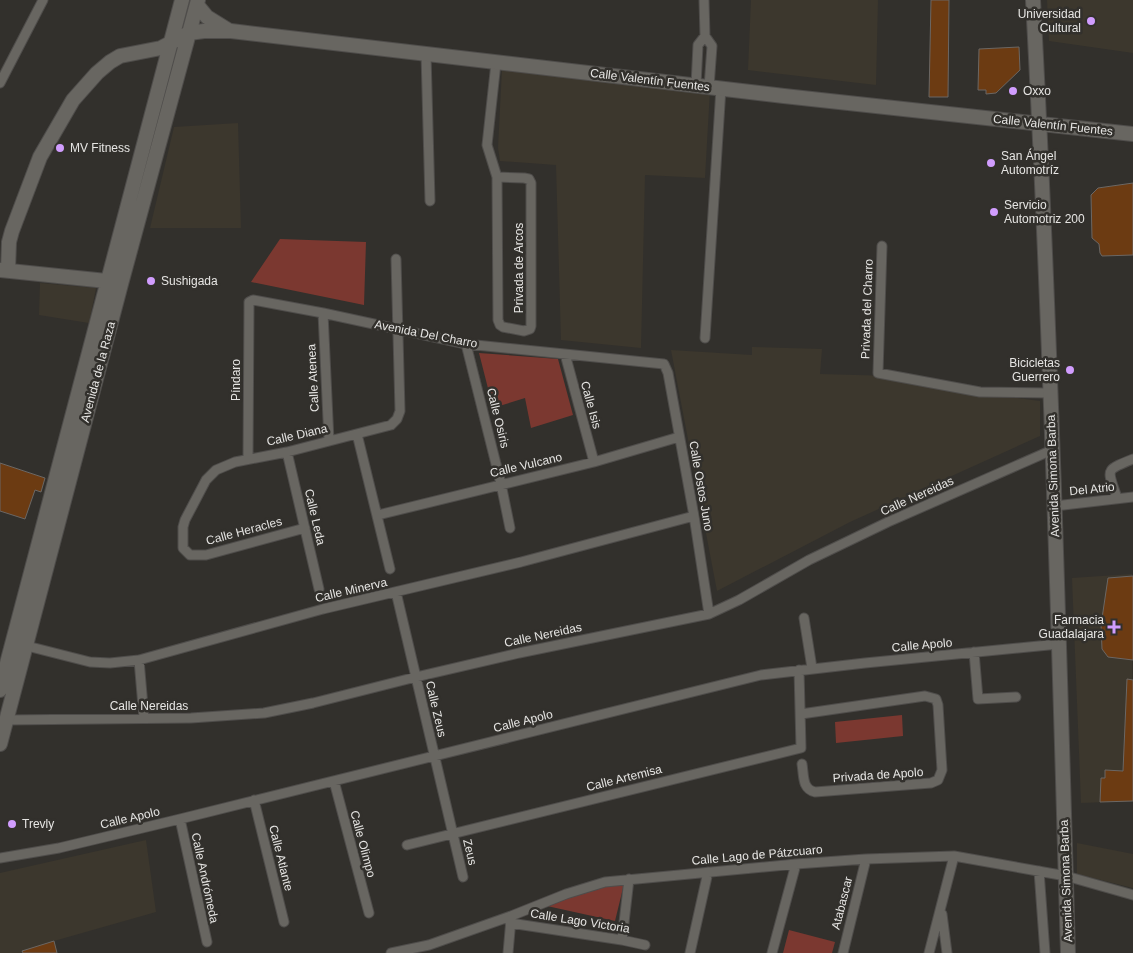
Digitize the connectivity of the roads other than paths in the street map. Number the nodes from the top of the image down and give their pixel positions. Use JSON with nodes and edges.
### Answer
{"nodes":[{"id":1,"x":43,"y":0,"type":"edge"},
{"id":2,"x":182,"y":0,"type":"edge"},
{"id":3,"x":704,"y":0,"type":"edge"},
{"id":4,"x":1033,"y":0,"type":"edge"},
{"id":5,"x":198,"y":2,"type":"edge"},
{"id":6,"x":231,"y":31,"type":"junction"},
{"id":7,"x":189,"y":33,"type":"junction"},
{"id":8,"x":705,"y":36,"type":"junction"},
{"id":9,"x":170,"y":43,"type":"junction"},
{"id":10,"x":426,"y":54,"type":"junction"},
{"id":11,"x":496,"y":62,"type":"junction"},
{"id":12,"x":0,"y":83,"type":"edge"},
{"id":13,"x":709,"y":87,"type":"junction"},
{"id":14,"x":1040,"y":123,"type":"junction"},
{"id":15,"x":1133,"y":134,"type":"edge"},
{"id":16,"x":497,"y":177,"type":"junction"},
{"id":17,"x":430,"y":201,"type":"dead end"},
{"id":18,"x":882,"y":246,"type":"dead end"},
{"id":19,"x":396,"y":259,"type":"dead end"},
{"id":20,"x":4,"y":270,"type":"edge"},
{"id":21,"x":115,"y":282,"type":"junction"},
{"id":22,"x":249,"y":302,"type":"joint"},
{"id":23,"x":323,"y":313,"type":"junction"},
{"id":24,"x":398,"y":329,"type":"junction"},
{"id":25,"x":705,"y":338,"type":"dead end"},
{"id":26,"x":466,"y":344,"type":"junction"},
{"id":27,"x":565,"y":354,"type":"junction"},
{"id":28,"x":664,"y":364,"type":"joint"},
{"id":29,"x":1050,"y":393,"type":"junction"},
{"id":30,"x":357,"y":434,"type":"junction"},
{"id":31,"x":679,"y":437,"type":"junction"},
{"id":32,"x":329,"y":441,"type":"junction"},
{"id":33,"x":1052,"y":450,"type":"junction"},
{"id":34,"x":287,"y":452,"type":"junction"},
{"id":35,"x":248,"y":459,"type":"junction"},
{"id":36,"x":1133,"y":459,"type":"edge"},
{"id":37,"x":594,"y":462,"type":"junction"},
{"id":38,"x":502,"y":484,"type":"junction"},
{"id":39,"x":1133,"y":497,"type":"edge"},
{"id":40,"x":1117,"y":498,"type":"junction"},
{"id":41,"x":1055,"y":506,"type":"junction"},
{"id":42,"x":378,"y":515,"type":"junction"},
{"id":43,"x":694,"y":516,"type":"junction"},
{"id":44,"x":305,"y":528,"type":"junction"},
{"id":45,"x":510,"y":528,"type":"dead end"},
{"id":46,"x":190,"y":555,"type":"joint"},
{"id":47,"x":390,"y":569,"type":"dead end"},
{"id":48,"x":319,"y":589,"type":"dead end"},
{"id":49,"x":396,"y":592,"type":"junction"},
{"id":50,"x":709,"y":614,"type":"junction"},
{"id":51,"x":804,"y":618,"type":"dead end"},
{"id":52,"x":12,"y":643,"type":"junction"},
{"id":53,"x":1059,"y":644,"type":"junction"},
{"id":54,"x":27,"y":646,"type":"junction"},
{"id":55,"x":974,"y":652,"type":"junction"},
{"id":56,"x":139,"y":660,"type":"junction"},
{"id":57,"x":3,"y":668,"type":"edge"},
{"id":58,"x":812,"y":668,"type":"junction"},
{"id":59,"x":799,"y":670,"type":"junction"},
{"id":60,"x":416,"y":677,"type":"junction"},
{"id":61,"x":0,"y":690,"type":"edge"},
{"id":62,"x":1016,"y":697,"type":"dead end"},
{"id":63,"x":802,"y":714,"type":"junction"},
{"id":64,"x":144,"y":718,"type":"junction"},
{"id":65,"x":6,"y":720,"type":"junction"},
{"id":66,"x":0,"y":744,"type":"edge"},
{"id":67,"x":434,"y":756,"type":"junction"},
{"id":68,"x":802,"y":764,"type":"dead end"},
{"id":69,"x":334,"y":781,"type":"junction"},
{"id":70,"x":254,"y":800,"type":"junction"},
{"id":71,"x":180,"y":819,"type":"junction"},
{"id":72,"x":453,"y":832,"type":"junction"},
{"id":73,"x":407,"y":845,"type":"dead end"},
{"id":74,"x":954,"y":856,"type":"junction"},
{"id":75,"x":0,"y":858,"type":"edge"},
{"id":76,"x":866,"y":859,"type":"junction"},
{"id":77,"x":796,"y":864,"type":"junction"},
{"id":78,"x":1039,"y":871,"type":"junction"},
{"id":79,"x":708,"y":872,"type":"junction"},
{"id":80,"x":1066,"y":876,"type":"junction"},
{"id":81,"x":463,"y":877,"type":"dead end"},
{"id":82,"x":629,"y":880,"type":"junction"},
{"id":83,"x":1133,"y":895,"type":"edge"},
{"id":84,"x":942,"y":909,"type":"junction"},
{"id":85,"x":369,"y":913,"type":"dead end"},
{"id":86,"x":511,"y":920,"type":"junction"},
{"id":87,"x":284,"y":922,"type":"dead end"},
{"id":88,"x":622,"y":940,"type":"junction"},
{"id":89,"x":207,"y":942,"type":"dead end"},
{"id":90,"x":645,"y":945,"type":"dead end"},
{"id":91,"x":429,"y":949,"type":"edge"},
{"id":92,"x":391,"y":953,"type":"edge"},
{"id":93,"x":508,"y":953,"type":"edge"},
{"id":94,"x":690,"y":953,"type":"edge"},
{"id":95,"x":772,"y":953,"type":"edge"},
{"id":96,"x":843,"y":953,"type":"edge"},
{"id":97,"x":930,"y":953,"type":"edge"},
{"id":98,"x":947,"y":953,"type":"edge"},
{"id":99,"x":1045,"y":953,"type":"edge"},
{"id":100,"x":1068,"y":953,"type":"edge"}],
"edges":[{"from":1,"to":12,"type":"street"},
{"from":2,"to":9,"type":"main road","name":"Avenida de la Raza"},
{"from":3,"to":8,"type":"street"},
{"from":4,"to":14,"type":"main road","name":"Avenida Simona Barba"},
{"from":5,"to":6,"type":"main road"},
{"from":5,"to":7,"type":"main road","name":"Avenida de la Raza"},
{"from":6,"to":7,"type":"main road","name":"Calle Valentín Fuentes"},
{"from":6,"to":10,"type":"main road","name":"Calle Valentín Fuentes"},
{"from":7,"to":9,"type":"main road","name":"Calle Valentín Fuentes"},
{"from":7,"to":21,"type":"main road","name":"Avenida de la Raza"},
{"from":8,"to":13,"type":"street"},
{"from":8,"to":13,"type":"street"},
{"from":9,"to":20,"type":"main road","name":"Calle Valentín Fuentes"},
{"from":9,"to":21,"type":"main road","name":"Avenida de la Raza"},
{"from":10,"to":11,"type":"main road","name":"Calle Valentín Fuentes"},
{"from":10,"to":17,"type":"street"},
{"from":11,"to":13,"type":"main road","name":"Calle Valentín Fuentes"},
{"from":11,"to":16,"type":"street","name":"Privada de Arcos"},
{"from":13,"to":14,"type":"main road","name":"Calle Valentín Fuentes"},
{"from":13,"to":25,"type":"street"},
{"from":14,"to":15,"type":"main road","name":"Calle Valentín Fuentes"},
{"from":14,"to":29,"type":"main road","name":"Avenida Simona Barba"},
{"from":16,"to":16,"type":"street","name":"Privada de Arcos"},
{"from":18,"to":29,"type":"street","name":"Privada del Charro"},
{"from":19,"to":24,"type":"street"},
{"from":20,"to":21,"type":"main road"},
{"from":21,"to":52,"type":"main road","name":"Avenida de la Raza"},
{"from":21,"to":54,"type":"main road","name":"Avenida de la Raza"},
{"from":22,"to":23,"type":"street","name":"Avenida Del Charro"},
{"from":22,"to":35,"type":"street","name":"Píndaro"},
{"from":23,"to":24,"type":"street","name":"Avenida Del Charro"},
{"from":23,"to":32,"type":"street","name":"Calle Atenea"},
{"from":24,"to":26,"type":"street","name":"Avenida Del Charro"},
{"from":24,"to":30,"type":"street","name":"Calle Diana"},
{"from":26,"to":27,"type":"street","name":"Avenida Del Charro"},
{"from":26,"to":38,"type":"street","name":"Calle Osiris"},
{"from":27,"to":28,"type":"street","name":"Avenida Del Charro"},
{"from":27,"to":37,"type":"street","name":"Calle Isis"},
{"from":28,"to":31,"type":"street","name":"Calle Ostos Juno"},
{"from":29,"to":33,"type":"main road","name":"Avenida Simona Barba"},
{"from":30,"to":32,"type":"street","name":"Calle Diana"},
{"from":30,"to":42,"type":"street"},
{"from":31,"to":37,"type":"street","name":"Calle Vulcano"},
{"from":31,"to":43,"type":"street","name":"Calle Ostos Juno"},
{"from":32,"to":34,"type":"street","name":"Calle Diana"},
{"from":33,"to":41,"type":"main road","name":"Avenida Simona Barba"},
{"from":33,"to":50,"type":"street","name":"Calle Nereidas"},
{"from":34,"to":35,"type":"street","name":"Calle Diana"},
{"from":34,"to":44,"type":"street","name":"Calle Leda"},
{"from":35,"to":46,"type":"street","name":"Calle Diana"},
{"from":36,"to":40,"type":"street"},
{"from":37,"to":38,"type":"street","name":"Calle Vulcano"},
{"from":38,"to":42,"type":"street","name":"Calle Vulcano"},
{"from":38,"to":45,"type":"street","name":"Calle Osiris"},
{"from":39,"to":40,"type":"street","name":"Del Atrio"},
{"from":40,"to":41,"type":"street","name":"Del Atrio"},
{"from":41,"to":53,"type":"main road","name":"Avenida Simona Barba"},
{"from":42,"to":47,"type":"street"},
{"from":43,"to":49,"type":"street","name":"Calle Minerva"},
{"from":43,"to":50,"type":"street","name":"Calle Ostos Juno"},
{"from":44,"to":46,"type":"street","name":"Calle Heracles"},
{"from":44,"to":48,"type":"street","name":"Calle Leda"},
{"from":49,"to":56,"type":"street","name":"Calle Minerva"},
{"from":49,"to":60,"type":"street","name":"Calle Zeus"},
{"from":50,"to":60,"type":"street","name":"Calle Nereidas"},
{"from":51,"to":58,"type":"street"},
{"from":52,"to":54,"type":"street","name":"Calle Minerva"},
{"from":52,"to":57,"type":"main road","name":"Avenida de la Raza"},
{"from":53,"to":55,"type":"street","name":"Calle Apolo"},
{"from":53,"to":80,"type":"main road","name":"Avenida Simona Barba"},
{"from":54,"to":56,"type":"street","name":"Calle Minerva"},
{"from":54,"to":65,"type":"main road","name":"Avenida de la Raza"},
{"from":55,"to":58,"type":"street","name":"Calle Apolo"},
{"from":55,"to":62,"type":"street"},
{"from":56,"to":64,"type":"street"},
{"from":57,"to":61,"type":"main road","name":"Avenida de la Raza"},
{"from":58,"to":59,"type":"street","name":"Calle Apolo"},
{"from":59,"to":63,"type":"street"},
{"from":59,"to":67,"type":"street","name":"Calle Apolo"},
{"from":60,"to":64,"type":"street","name":"Calle Nereidas"},
{"from":60,"to":67,"type":"street","name":"Calle Zeus"},
{"from":63,"to":68,"type":"street","name":"Privada de Apolo"},
{"from":63,"to":72,"type":"street","name":"Calle Artemisa"},
{"from":64,"to":65,"type":"street","name":"Calle Nereidas"},
{"from":65,"to":66,"type":"main road","name":"Avenida de la Raza"},
{"from":67,"to":69,"type":"street","name":"Calle Apolo"},
{"from":67,"to":72,"type":"street","name":"Calle Zeus"},
{"from":69,"to":70,"type":"street","name":"Calle Apolo"},
{"from":69,"to":85,"type":"street","name":"Calle Olimpo"},
{"from":70,"to":71,"type":"street","name":"Calle Apolo"},
{"from":70,"to":87,"type":"street","name":"Calle Atlante"},
{"from":71,"to":75,"type":"street","name":"Calle Apolo"},
{"from":71,"to":89,"type":"street","name":"Calle Andrómeda"},
{"from":72,"to":73,"type":"street","name":"Calle Artemisa"},
{"from":72,"to":81,"type":"street","name":"Zeus"},
{"from":74,"to":76,"type":"street","name":"Calle Lago de Pátzcuaro"},
{"from":74,"to":78,"type":"street","name":"Calle Lago de Pátzcuaro"},
{"from":74,"to":84,"type":"street"},
{"from":76,"to":77,"type":"street","name":"Calle Lago de Pátzcuaro"},
{"from":76,"to":96,"type":"street","name":"Atabascar"},
{"from":77,"to":79,"type":"street","name":"Calle Lago de Pátzcuaro"},
{"from":77,"to":95,"type":"street"},
{"from":78,"to":80,"type":"street","name":"Calle Lago de Pátzcuaro"},
{"from":78,"to":99,"type":"street"},
{"from":79,"to":82,"type":"street","name":"Calle Lago de Pátzcuaro"},
{"from":79,"to":94,"type":"street"},
{"from":80,"to":83,"type":"street","name":"Calle Lago de Pátzcuaro"},
{"from":80,"to":100,"type":"main road","name":"Avenida Simona Barba"},
{"from":82,"to":86,"type":"street","name":"Calle Lago de Pátzcuaro"},
{"from":82,"to":88,"type":"street"},
{"from":84,"to":97,"type":"street"},
{"from":84,"to":98,"type":"street"},
{"from":86,"to":88,"type":"street","name":"Calle Lago Victoria"},
{"from":86,"to":91,"type":"street","name":"Calle Lago de Pátzcuaro"},
{"from":86,"to":93,"type":"street"},
{"from":88,"to":90,"type":"street","name":"Calle Lago Victoria"},
{"from":91,"to":92,"type":"street","name":"Calle Lago de Pátzcuaro"}]}
